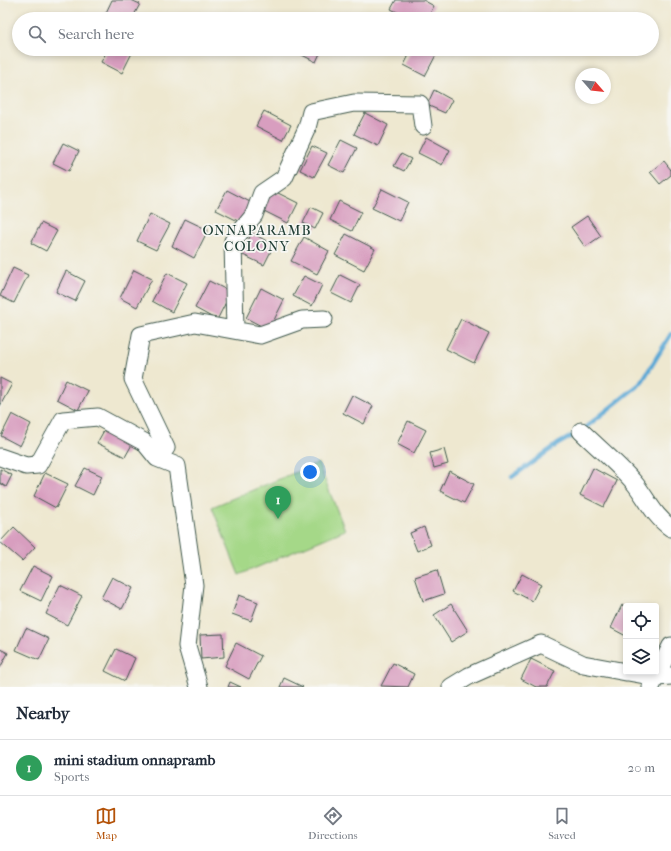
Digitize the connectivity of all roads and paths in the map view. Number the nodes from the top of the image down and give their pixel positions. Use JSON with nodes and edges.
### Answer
{"nodes":[{"id":1,"x":423,"y":126,"type":"dead end"},
{"id":2,"x":324,"y":319,"type":"dead end"},
{"id":3,"x":235,"y":330,"type":"junction"},
{"id":4,"x":581,"y":431,"type":"dead end"},
{"id":5,"x":0,"y":457,"type":"edge"},
{"id":6,"x":157,"y":458,"type":"junction"},
{"id":7,"x":671,"y":528,"type":"edge"},
{"id":8,"x":671,"y":646,"type":"edge"},
{"id":9,"x":623,"y":671,"type":"edge"},
{"id":10,"x":639,"y":675,"type":"edge"},
{"id":11,"x":659,"y":680,"type":"edge"},
{"id":12,"x":199,"y":687,"type":"edge"},
{"id":13,"x":451,"y":687,"type":"edge"}],
"edges":[{"from":1,"to":3,"type":"street"},
{"from":2,"to":3,"type":"street"},
{"from":3,"to":6,"type":"street"},
{"from":4,"to":7,"type":"street"},
{"from":5,"to":6,"type":"street"},
{"from":6,"to":12,"type":"street"},
{"from":8,"to":11,"type":"street"},
{"from":9,"to":13,"type":"street"},
{"from":10,"to":11,"type":"street"}]}
